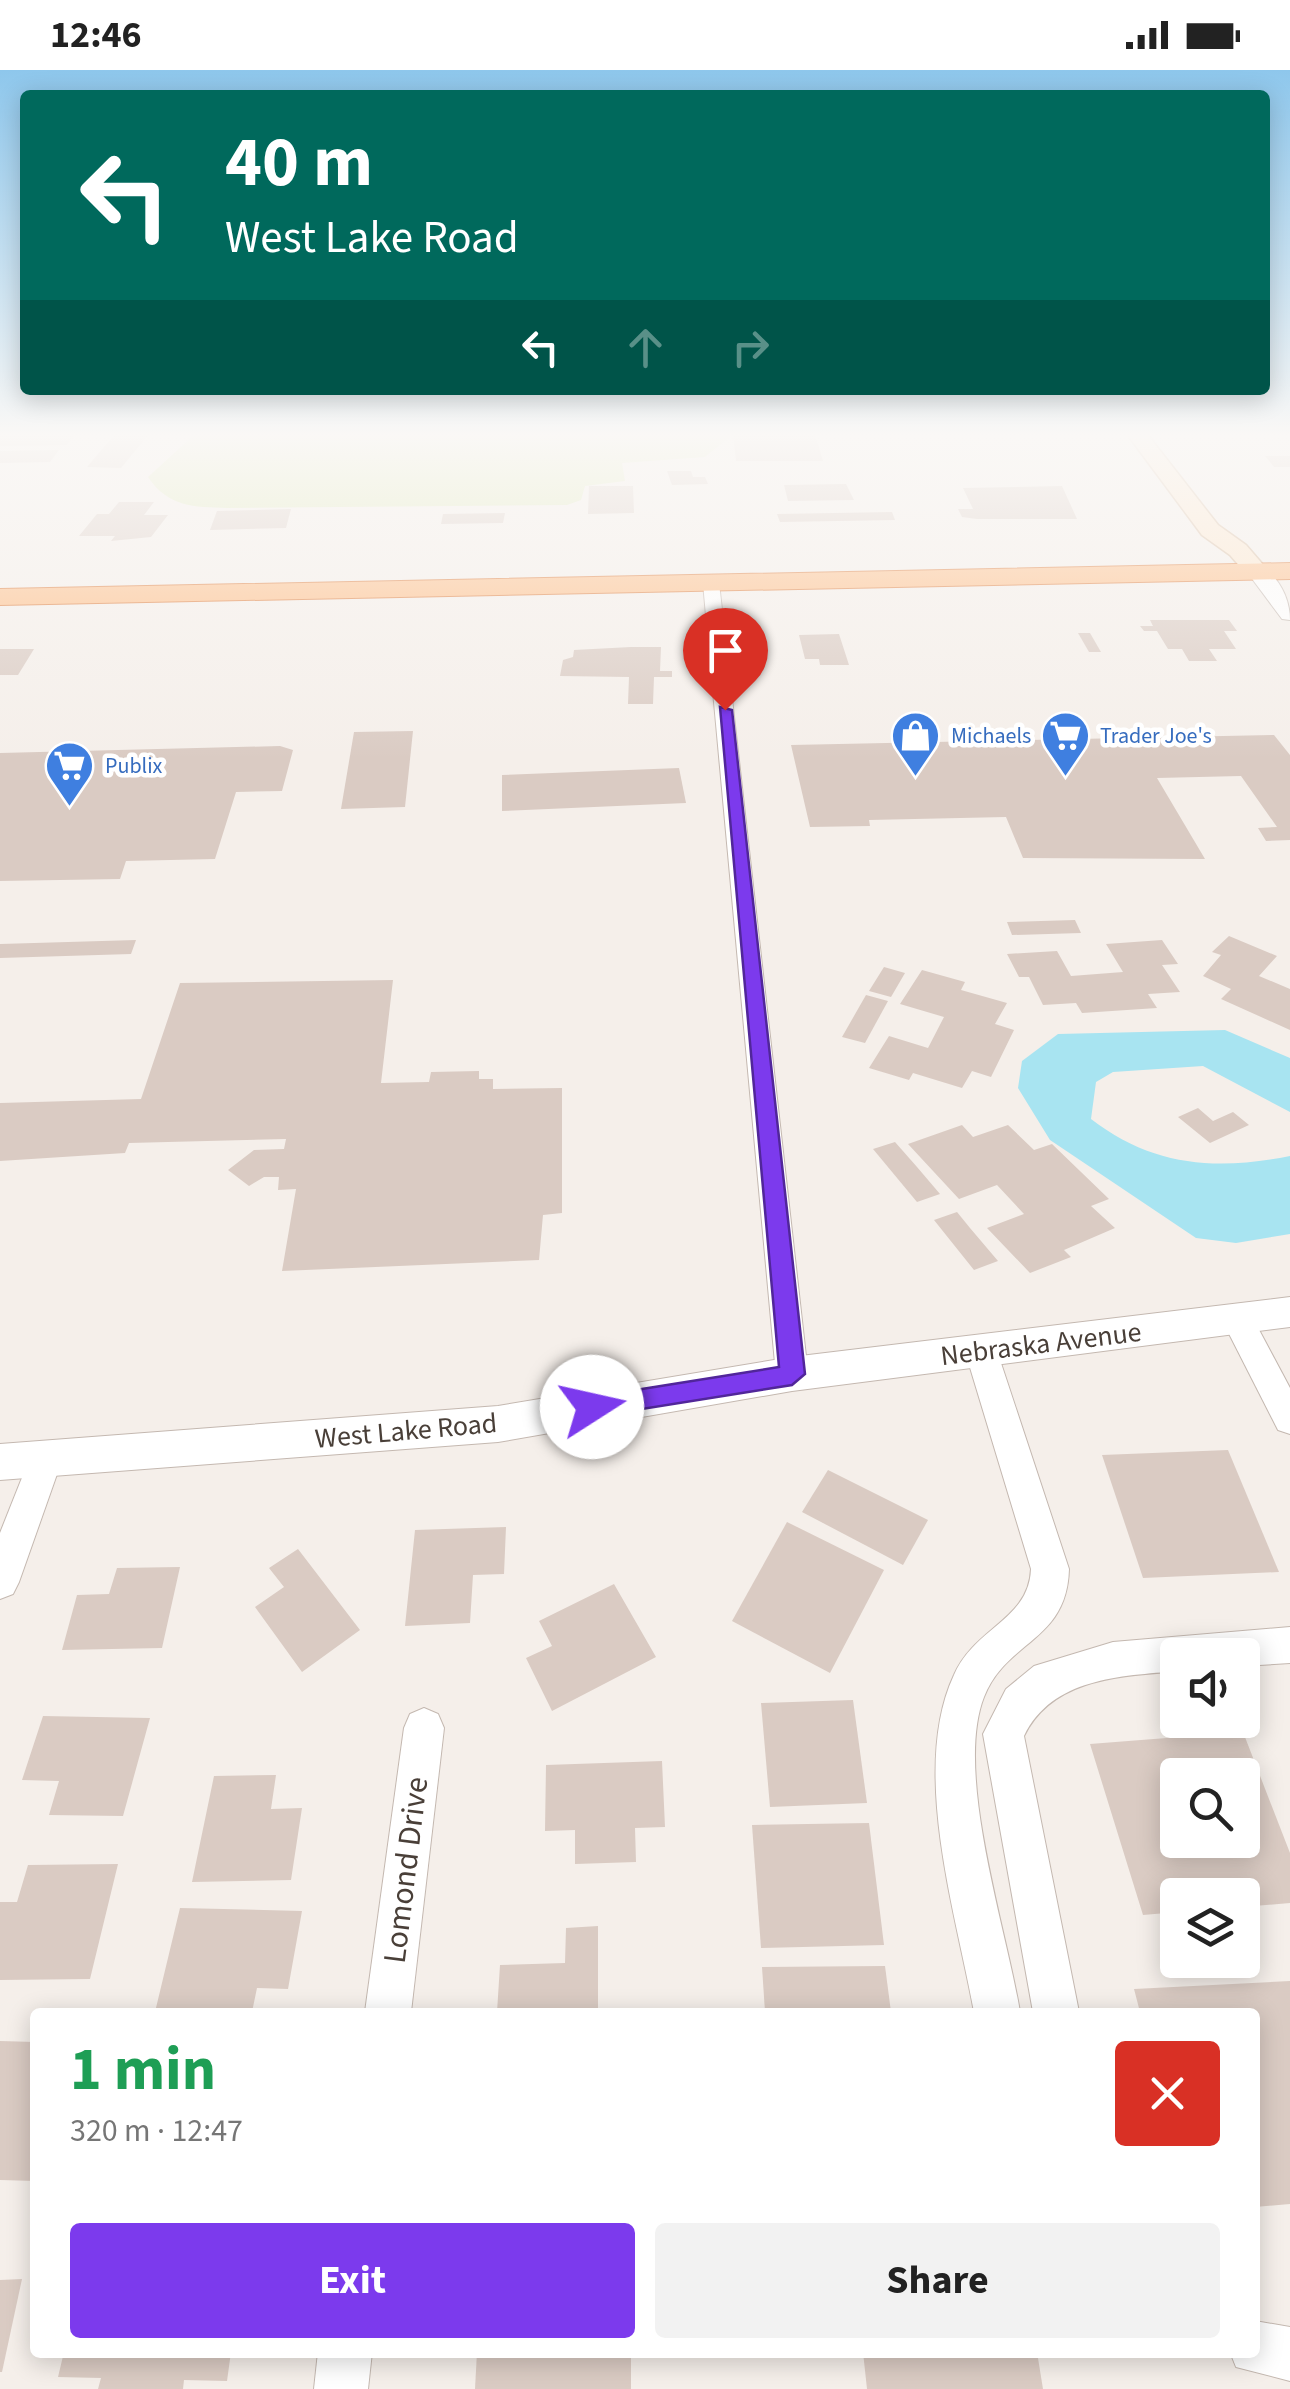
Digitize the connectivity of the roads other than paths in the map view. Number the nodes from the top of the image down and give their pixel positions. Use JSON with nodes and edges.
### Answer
{"nodes":[{"id":1,"x":1225,"y":542,"type":"edge"},
{"id":2,"x":1242,"y":542,"type":"edge"},
{"id":3,"x":1290,"y":548,"type":"edge"},
{"id":4,"x":1248,"y":561,"type":"junction"},
{"id":5,"x":708,"y":571,"type":"junction"},
{"id":6,"x":1290,"y":571,"type":"edge"},
{"id":7,"x":0,"y":573,"type":"edge"},
{"id":8,"x":0,"y":597,"type":"edge"},
{"id":9,"x":1290,"y":614,"type":"edge"},
{"id":10,"x":1290,"y":1312,"type":"edge"},
{"id":11,"x":1238,"y":1320,"type":"junction"},
{"id":12,"x":981,"y":1352,"type":"junction"},
{"id":13,"x":792,"y":1374,"type":"junction"},
{"id":14,"x":1290,"y":1420,"type":"edge"},
{"id":15,"x":45,"y":1460,"type":"junction"},
{"id":16,"x":0,"y":1462,"type":"edge"},
{"id":17,"x":0,"y":1582,"type":"edge"},
{"id":18,"x":1290,"y":1645,"type":"edge"},
{"id":19,"x":424,"y":1728,"type":"dead end"},
{"id":20,"x":389,"y":2008,"type":"edge"},
{"id":21,"x":997,"y":2008,"type":"edge"},
{"id":22,"x":1055,"y":2008,"type":"edge"},
{"id":23,"x":1260,"y":2349,"type":"edge"},
{"id":24,"x":1290,"y":2354,"type":"edge"},
{"id":25,"x":344,"y":2358,"type":"edge"},
{"id":26,"x":340,"y":2389,"type":"edge"}],
"edges":[{"from":1,"to":4,"type":"main road"},
{"from":2,"to":4,"type":"main road"},
{"from":3,"to":4,"type":"highway"},
{"from":4,"to":5,"type":"highway"},
{"from":4,"to":6,"type":"highway"},
{"from":4,"to":9,"type":"street"},
{"from":5,"to":7,"type":"highway"},
{"from":5,"to":8,"type":"highway"},
{"from":5,"to":13,"type":"street"},
{"from":10,"to":11,"type":"street","name":"Nebraska Avenue"},
{"from":11,"to":12,"type":"street","name":"Nebraska Avenue"},
{"from":11,"to":14,"type":"street"},
{"from":12,"to":13,"type":"street","name":"Nebraska Avenue"},
{"from":12,"to":21,"type":"street"},
{"from":13,"to":15,"type":"street","name":"West Lake Road"},
{"from":15,"to":16,"type":"street","name":"West Lake Road"},
{"from":15,"to":17,"type":"street"},
{"from":18,"to":22,"type":"street"},
{"from":19,"to":20,"type":"street","name":"Lomond Drive"},
{"from":23,"to":24,"type":"street"},
{"from":25,"to":26,"type":"street"}]}
